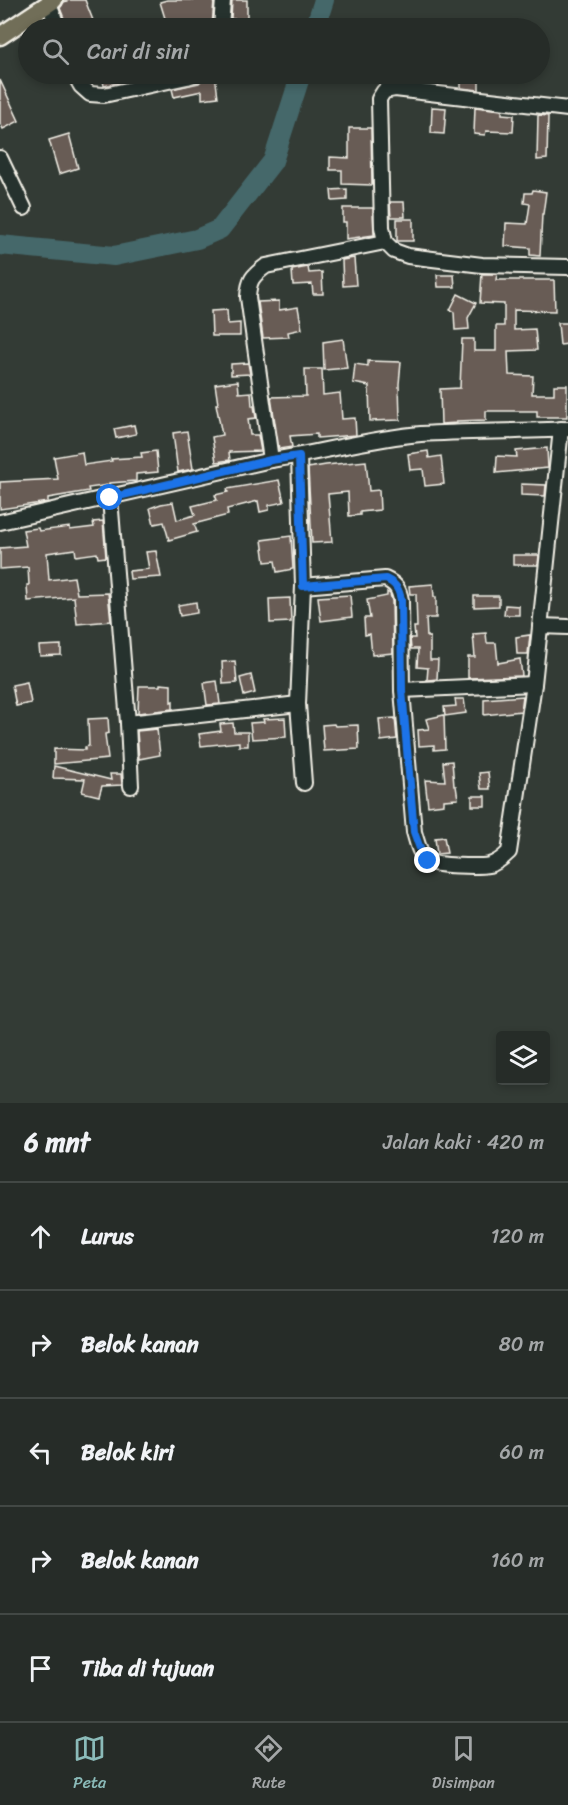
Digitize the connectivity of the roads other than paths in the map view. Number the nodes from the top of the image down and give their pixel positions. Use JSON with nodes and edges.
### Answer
{"nodes":[{"id":1,"x":223,"y":0,"type":"edge"},
{"id":2,"x":52,"y":2,"type":"edge"},
{"id":3,"x":28,"y":18,"type":"edge"},
{"id":4,"x":56,"y":18,"type":"edge"},
{"id":5,"x":221,"y":18,"type":"edge"},
{"id":6,"x":18,"y":24,"type":"edge"},
{"id":7,"x":0,"y":36,"type":"edge"},
{"id":8,"x":80,"y":84,"type":"edge"},
{"id":9,"x":155,"y":84,"type":"edge"},
{"id":10,"x":568,"y":109,"type":"edge"},
{"id":11,"x":0,"y":158,"type":"edge"},
{"id":12,"x":24,"y":208,"type":"dead end"},
{"id":13,"x":385,"y":242,"type":"junction"},
{"id":14,"x":568,"y":267,"type":"edge"},
{"id":15,"x":564,"y":429,"type":"edge"},
{"id":16,"x":299,"y":456,"type":"junction"},
{"id":17,"x":271,"y":460,"type":"junction"},
{"id":18,"x":110,"y":498,"type":"junction"},
{"id":19,"x":0,"y":522,"type":"edge"},
{"id":20,"x":303,"y":586,"type":"junction"},
{"id":21,"x":540,"y":626,"type":"junction"},
{"id":22,"x":568,"y":627,"type":"edge"},
{"id":23,"x":534,"y":684,"type":"junction"},
{"id":24,"x":402,"y":690,"type":"junction"},
{"id":25,"x":298,"y":704,"type":"junction"},
{"id":26,"x":128,"y":723,"type":"junction"},
{"id":27,"x":304,"y":783,"type":"dead end"},
{"id":28,"x":131,"y":786,"type":"dead end"}],
"edges":[{"from":1,"to":5,"type":"street"},
{"from":2,"to":3,"type":"main road"},
{"from":2,"to":4,"type":"street"},
{"from":6,"to":7,"type":"main road"},
{"from":8,"to":9,"type":"street"},
{"from":10,"to":13,"type":"street"},
{"from":11,"to":12,"type":"street"},
{"from":13,"to":14,"type":"street"},
{"from":13,"to":17,"type":"street"},
{"from":15,"to":16,"type":"street"},
{"from":15,"to":21,"type":"street"},
{"from":16,"to":17,"type":"street"},
{"from":16,"to":20,"type":"street"},
{"from":17,"to":18,"type":"street"},
{"from":18,"to":19,"type":"street"},
{"from":18,"to":26,"type":"street"},
{"from":20,"to":24,"type":"street"},
{"from":20,"to":25,"type":"street"},
{"from":21,"to":22,"type":"street"},
{"from":21,"to":23,"type":"street"},
{"from":23,"to":24,"type":"street"},
{"from":23,"to":24,"type":"street"},
{"from":25,"to":26,"type":"street"},
{"from":25,"to":27,"type":"street"},
{"from":26,"to":28,"type":"street"}]}
